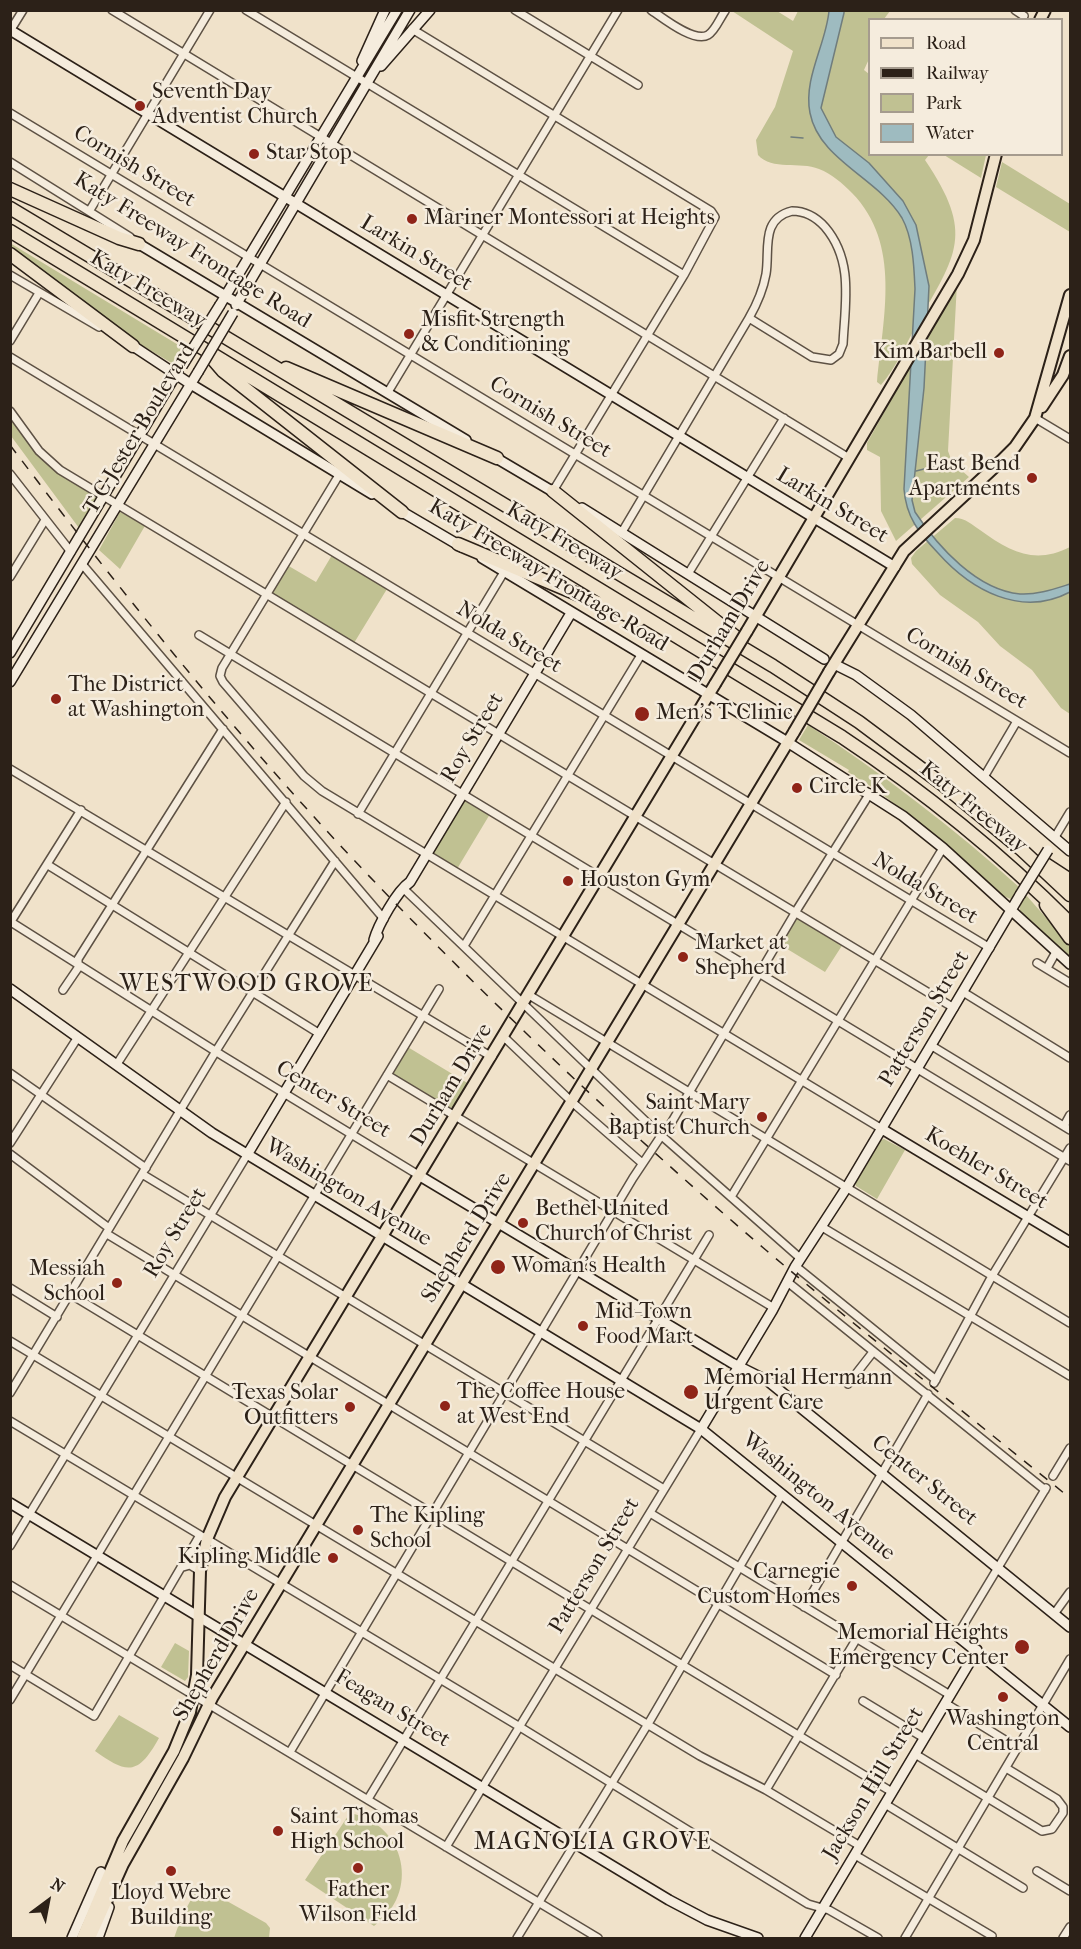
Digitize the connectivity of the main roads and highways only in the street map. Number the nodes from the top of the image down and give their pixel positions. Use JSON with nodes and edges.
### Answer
{"nodes":[{"id":1,"x":397,"y":10,"type":"edge"},
{"id":2,"x":410,"y":10,"type":"edge"},
{"id":3,"x":430,"y":10,"type":"edge"},
{"id":4,"x":383,"y":11,"type":"edge"},
{"id":5,"x":11,"y":30,"type":"edge"},
{"id":6,"x":357,"y":77,"type":"junction"},
{"id":7,"x":366,"y":83,"type":"junction"},
{"id":8,"x":995,"y":156,"type":"edge"},
{"id":9,"x":307,"y":159,"type":"junction"},
{"id":10,"x":319,"y":164,"type":"junction"},
{"id":11,"x":10,"y":189,"type":"edge"},
{"id":12,"x":285,"y":197,"type":"junction"},
{"id":13,"x":297,"y":204,"type":"junction"},
{"id":14,"x":10,"y":208,"type":"edge"},
{"id":15,"x":10,"y":231,"type":"edge"},
{"id":16,"x":139,"y":244,"type":"joint"},
{"id":17,"x":10,"y":254,"type":"edge"},
{"id":18,"x":226,"y":295,"type":"junction"},
{"id":19,"x":1071,"y":295,"type":"edge"},
{"id":20,"x":237,"y":302,"type":"junction"},
{"id":21,"x":133,"y":346,"type":"joint"},
{"id":22,"x":202,"y":346,"type":"junction"},
{"id":23,"x":241,"y":348,"type":"junction"},
{"id":24,"x":1071,"y":356,"type":"edge"},
{"id":25,"x":175,"y":375,"type":"junction"},
{"id":26,"x":192,"y":379,"type":"junction"},
{"id":27,"x":1035,"y":418,"type":"junction"},
{"id":28,"x":497,"y":458,"type":"junction"},
{"id":29,"x":553,"y":491,"type":"junction"},
{"id":30,"x":402,"y":512,"type":"junction"},
{"id":31,"x":814,"y":518,"type":"junction"},
{"id":32,"x":458,"y":544,"type":"junction"},
{"id":33,"x":895,"y":567,"type":"junction"},
{"id":34,"x":35,"y":610,"type":"junction"},
{"id":35,"x":571,"y":613,"type":"junction"},
{"id":36,"x":49,"y":618,"type":"junction"},
{"id":37,"x":753,"y":621,"type":"junction"},
{"id":38,"x":701,"y":649,"type":"junction"},
{"id":39,"x":10,"y":653,"type":"edge"},
{"id":40,"x":829,"y":665,"type":"junction"},
{"id":41,"x":772,"y":666,"type":"junction"},
{"id":42,"x":11,"y":678,"type":"edge"},
{"id":43,"x":709,"y":695,"type":"junction"},
{"id":44,"x":788,"y":743,"type":"junction"},
{"id":45,"x":1055,"y":837,"type":"junction"},
{"id":46,"x":1022,"y":850,"type":"junction"},
{"id":47,"x":1071,"y":851,"type":"edge"},
{"id":48,"x":1071,"y":880,"type":"edge"},
{"id":49,"x":1034,"y":886,"type":"junction"},
{"id":50,"x":407,"y":887,"type":"junction"},
{"id":51,"x":1071,"y":895,"type":"edge"},
{"id":52,"x":1011,"y":910,"type":"junction"},
{"id":53,"x":1071,"y":923,"type":"edge"},
{"id":54,"x":1071,"y":938,"type":"edge"},
{"id":55,"x":374,"y":940,"type":"junction"},
{"id":56,"x":1071,"y":964,"type":"edge"},
{"id":57,"x":10,"y":989,"type":"edge"},
{"id":58,"x":882,"y":1129,"type":"junction"},
{"id":59,"x":247,"y":1155,"type":"junction"},
{"id":60,"x":420,"y":1176,"type":"junction"},
{"id":61,"x":499,"y":1224,"type":"junction"},
{"id":62,"x":383,"y":1236,"type":"junction"},
{"id":63,"x":1071,"y":1242,"type":"edge"},
{"id":64,"x":811,"y":1245,"type":"junction"},
{"id":65,"x":461,"y":1283,"type":"junction"},
{"id":66,"x":775,"y":1306,"type":"junction"},
{"id":67,"x":739,"y":1366,"type":"junction"},
{"id":68,"x":701,"y":1429,"type":"junction"},
{"id":69,"x":10,"y":1503,"type":"edge"},
{"id":70,"x":197,"y":1614,"type":"junction"},
{"id":71,"x":1071,"y":1627,"type":"edge"},
{"id":72,"x":245,"y":1643,"type":"junction"},
{"id":73,"x":977,"y":1650,"type":"junction"},
{"id":74,"x":194,"y":1694,"type":"joint"},
{"id":75,"x":1071,"y":1727,"type":"edge"},
{"id":76,"x":139,"y":1813,"type":"junction"},
{"id":77,"x":144,"y":1825,"type":"junction"},
{"id":78,"x":119,"y":1861,"type":"junction"},
{"id":79,"x":101,"y":1872,"type":"joint"},
{"id":80,"x":111,"y":1898,"type":"joint"},
{"id":81,"x":72,"y":1938,"type":"edge"},
{"id":82,"x":82,"y":1938,"type":"edge"},
{"id":83,"x":90,"y":1938,"type":"edge"},
{"id":84,"x":98,"y":1938,"type":"edge"},
{"id":85,"x":758,"y":1938,"type":"edge"},
{"id":86,"x":805,"y":1938,"type":"edge"}],
"edges":[{"from":1,"to":6,"type":"main road","name":"T C Jester Boulevard"},
{"from":2,"to":7,"type":"main road","name":"T C Jester Boulevard"},
{"from":3,"to":7,"type":"main road"},
{"from":4,"to":6,"type":"main road"},
{"from":5,"to":12,"type":"main road","name":"Larkin Street"},
{"from":6,"to":9,"type":"main road","name":"T C Jester Boulevard"},
{"from":7,"to":10,"type":"main road","name":"T C Jester Boulevard"},
{"from":8,"to":31,"type":"main road","name":"Durham Drive"},
{"from":9,"to":10,"type":"main road"},
{"from":9,"to":12,"type":"main road","name":"T C Jester Boulevard"},
{"from":10,"to":13,"type":"main road","name":"T C Jester Boulevard"},
{"from":11,"to":16,"type":"highway"},
{"from":12,"to":13,"type":"main road","name":"Larkin Street"},
{"from":12,"to":18,"type":"main road","name":"T C Jester Boulevard"},
{"from":13,"to":20,"type":"main road","name":"T C Jester Boulevard"},
{"from":13,"to":31,"type":"main road","name":"Larkin Street"},
{"from":14,"to":23,"type":"highway","name":"Katy Freeway"},
{"from":15,"to":22,"type":"highway","name":"Katy Freeway"},
{"from":16,"to":18,"type":"main road","name":"Katy Freeway Frontage Road"},
{"from":17,"to":21,"type":"highway"},
{"from":18,"to":20,"type":"main road","name":"Katy Freeway Frontage Road"},
{"from":18,"to":25,"type":"main road","name":"T C Jester Boulevard","bridge":true},
{"from":19,"to":27,"type":"main road"},
{"from":20,"to":26,"type":"main road","name":"T C Jester Boulevard","bridge":true},
{"from":20,"to":28,"type":"main road","name":"Katy Freeway Frontage Road"},
{"from":21,"to":25,"type":"main road","name":"Katy Freeway Frontage Road"},
{"from":22,"to":30,"type":"highway"},
{"from":22,"to":38,"type":"highway","name":"Katy Freeway"},
{"from":23,"to":28,"type":"highway"},
{"from":23,"to":41,"type":"highway","name":"Katy Freeway"},
{"from":24,"to":27,"type":"main road","name":"Shepherd Drive"},
{"from":25,"to":26,"type":"main road","name":"Katy Freeway Frontage Road"},
{"from":25,"to":34,"type":"main road","name":"T C Jester Boulevard"},
{"from":26,"to":30,"type":"main road","name":"Katy Freeway Frontage Road"},
{"from":26,"to":36,"type":"main road","name":"T C Jester Boulevard"},
{"from":27,"to":33,"type":"main road","name":"Shepherd Drive"},
{"from":28,"to":29,"type":"main road","name":"Katy Freeway Frontage Road"},
{"from":29,"to":37,"type":"main road","name":"Katy Freeway Frontage Road"},
{"from":29,"to":41,"type":"highway"},
{"from":30,"to":32,"type":"main road","name":"Katy Freeway Frontage Road"},
{"from":31,"to":33,"type":"main road","name":"Larkin Street"},
{"from":31,"to":37,"type":"main road","name":"Durham Drive"},
{"from":32,"to":35,"type":"main road","name":"Katy Freeway Frontage Road"},
{"from":32,"to":38,"type":"highway"},
{"from":33,"to":40,"type":"main road","name":"Shepherd Drive"},
{"from":34,"to":36,"type":"main road"},
{"from":34,"to":39,"type":"main road","name":"T C Jester Boulevard"},
{"from":35,"to":43,"type":"main road","name":"Katy Freeway Frontage Road"},
{"from":35,"to":50,"type":"main road","name":"Roy Street"},
{"from":36,"to":42,"type":"main road","name":"T C Jester Boulevard"},
{"from":37,"to":40,"type":"main road","name":"Katy Freeway Frontage Road"},
{"from":37,"to":43,"type":"main road","name":"Durham Drive","bridge":true},
{"from":38,"to":49,"type":"highway","name":"Katy Freeway"},
{"from":40,"to":44,"type":"main road","name":"Shepherd Drive","bridge":true},
{"from":40,"to":45,"type":"main road","name":"Katy Freeway Frontage Road"},
{"from":41,"to":46,"type":"highway","name":"Katy Freeway"},
{"from":43,"to":44,"type":"main road","name":"Katy Freeway Frontage Road"},
{"from":43,"to":60,"type":"main road","name":"Durham Drive"},
{"from":44,"to":52,"type":"main road","name":"Katy Freeway Frontage Road"},
{"from":44,"to":61,"type":"main road","name":"Shepherd Drive"},
{"from":45,"to":47,"type":"main road","name":"Katy Freeway Frontage Road"},
{"from":45,"to":52,"type":"main road","name":"Patterson Street","bridge":true},
{"from":46,"to":48,"type":"highway"},
{"from":46,"to":51,"type":"highway","name":"Katy Freeway"},
{"from":49,"to":53,"type":"highway","name":"Katy Freeway"},
{"from":49,"to":54,"type":"highway"},
{"from":50,"to":55,"type":"main road","name":"Roy Street"},
{"from":50,"to":55,"type":"main road","name":"Roy Street"},
{"from":52,"to":56,"type":"main road","name":"Katy Freeway Frontage Road"},
{"from":52,"to":58,"type":"main road","name":"Patterson Street"},
{"from":55,"to":59,"type":"main road","name":"Roy Street"},
{"from":57,"to":59,"type":"main road","name":"Washington Avenue"},
{"from":58,"to":63,"type":"main road","name":"Koehler Street"},
{"from":58,"to":64,"type":"main road","name":"Patterson Street"},
{"from":59,"to":62,"type":"main road","name":"Washington Avenue"},
{"from":60,"to":61,"type":"main road","name":"Center Street"},
{"from":60,"to":62,"type":"main road","name":"Durham Drive"},
{"from":61,"to":65,"type":"main road","name":"Shepherd Drive"},
{"from":61,"to":67,"type":"main road","name":"Center Street"},
{"from":62,"to":65,"type":"main road","name":"Washington Avenue"},
{"from":62,"to":70,"type":"main road","name":"Durham Drive"},
{"from":64,"to":66,"type":"main road","name":"Patterson Street"},
{"from":64,"to":66,"type":"main road","name":"Patterson Street"},
{"from":65,"to":68,"type":"main road","name":"Washington Avenue"},
{"from":65,"to":72,"type":"main road","name":"Shepherd Drive"},
{"from":66,"to":67,"type":"main road","name":"Patterson Street"},
{"from":67,"to":68,"type":"main road","name":"Patterson Street"},
{"from":67,"to":71,"type":"main road","name":"Center Street"},
{"from":68,"to":73,"type":"main road","name":"Washington Avenue"},
{"from":69,"to":70,"type":"main road","name":"Feagan Street"},
{"from":70,"to":72,"type":"main road","name":"Feagan Street"},
{"from":70,"to":74,"type":"main road","name":"Durham Drive"},
{"from":72,"to":77,"type":"main road","name":"Shepherd Drive"},
{"from":72,"to":85,"type":"main road","name":"Feagan Street"},
{"from":73,"to":75,"type":"main road","name":"Washington Avenue"},
{"from":73,"to":86,"type":"main road","name":"Jackson Hill Street"},
{"from":74,"to":76,"type":"main road","name":"Shepherd Drive"},
{"from":76,"to":77,"type":"main road"},
{"from":76,"to":78,"type":"main road","name":"Shepherd Drive"},
{"from":77,"to":78,"type":"main road","name":"Shepherd Drive"},
{"from":78,"to":79,"type":"main road"},
{"from":78,"to":80,"type":"main road"},
{"from":78,"to":82,"type":"main road","name":"Shepherd Drive"},
{"from":78,"to":83,"type":"main road","name":"Shepherd Drive"},
{"from":79,"to":81,"type":"main road"},
{"from":80,"to":84,"type":"main road"}]}
